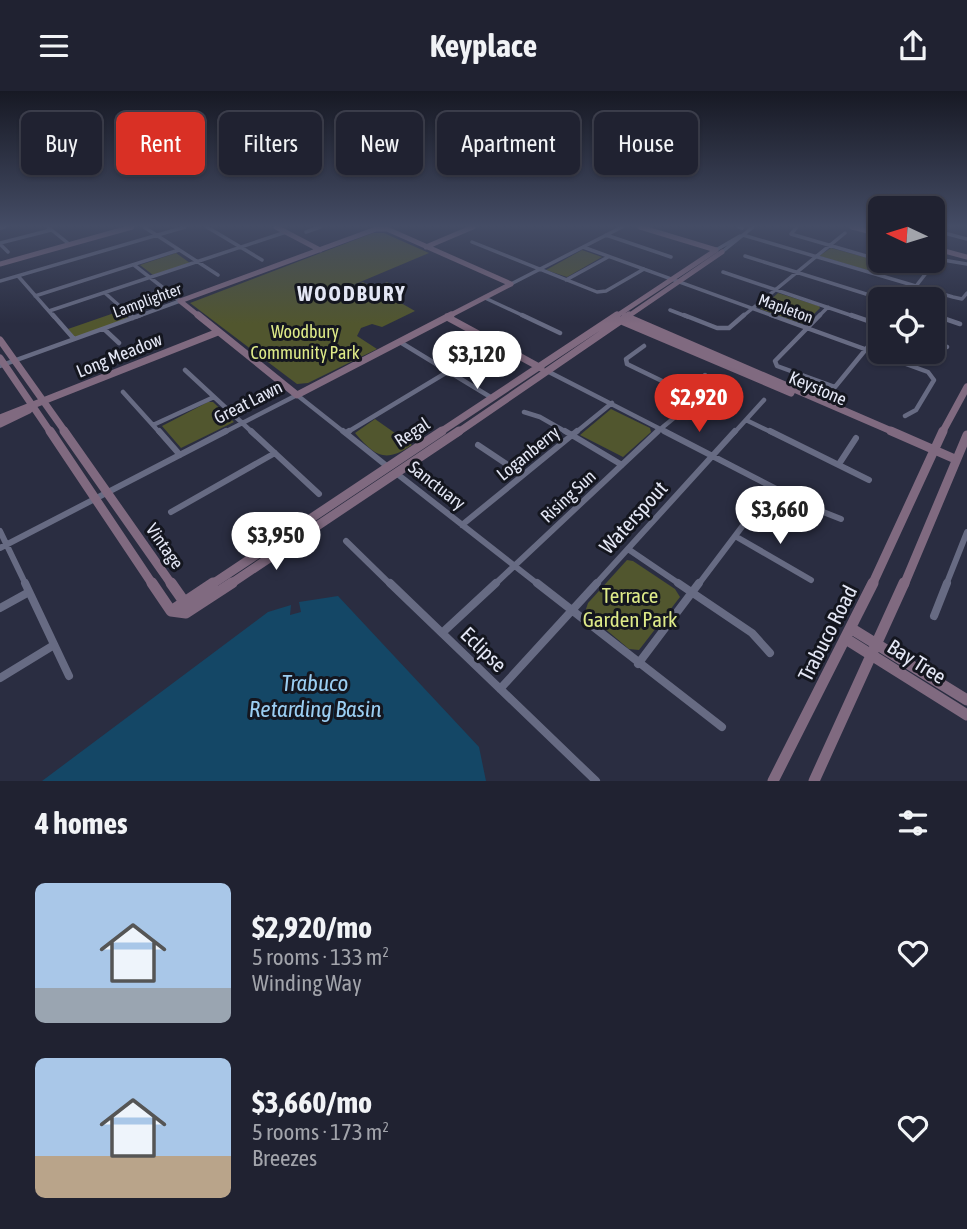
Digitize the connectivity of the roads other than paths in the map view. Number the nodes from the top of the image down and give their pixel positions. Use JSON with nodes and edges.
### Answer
{"nodes":[{"id":1,"x":75,"y":259,"type":"edge"},
{"id":2,"x":151,"y":259,"type":"edge"},
{"id":3,"x":193,"y":259,"type":"edge"},
{"id":4,"x":205,"y":259,"type":"edge"},
{"id":5,"x":295,"y":259,"type":"edge"},
{"id":6,"x":454,"y":259,"type":"edge"},
{"id":7,"x":515,"y":259,"type":"edge"},
{"id":8,"x":559,"y":259,"type":"edge"},
{"id":9,"x":604,"y":259,"type":"edge"},
{"id":10,"x":615,"y":259,"type":"edge"},
{"id":11,"x":707,"y":259,"type":"edge"},
{"id":12,"x":755,"y":259,"type":"edge"},
{"id":13,"x":810,"y":259,"type":"edge"},
{"id":14,"x":824,"y":259,"type":"edge"},
{"id":15,"x":937,"y":259,"type":"edge"},
{"id":16,"x":948,"y":259,"type":"edge"},
{"id":17,"x":197,"y":262,"type":"junction"},
{"id":18,"x":967,"y":264,"type":"edge"},
{"id":19,"x":134,"y":265,"type":"junction"},
{"id":20,"x":540,"y":269,"type":"junction"},
{"id":21,"x":644,"y":269,"type":"junction"},
{"id":22,"x":723,"y":272,"type":"dead end"},
{"id":23,"x":796,"y":272,"type":"junction"},
{"id":24,"x":868,"y":272,"type":"edge"},
{"id":25,"x":871,"y":273,"type":"edge"},
{"id":26,"x":218,"y":275,"type":"dead end"},
{"id":27,"x":18,"y":276,"type":"junction"},
{"id":28,"x":150,"y":278,"type":"junction"},
{"id":29,"x":566,"y":280,"type":"junction"},
{"id":30,"x":0,"y":281,"type":"edge"},
{"id":31,"x":675,"y":281,"type":"junction"},
{"id":32,"x":512,"y":284,"type":"junction"},
{"id":33,"x":916,"y":286,"type":"junction"},
{"id":34,"x":775,"y":289,"type":"junction"},
{"id":35,"x":104,"y":293,"type":"junction"},
{"id":36,"x":868,"y":295,"type":"edge"},
{"id":37,"x":35,"y":296,"type":"junction"},
{"id":38,"x":966,"y":296,"type":"edge"},
{"id":39,"x":485,"y":298,"type":"junction"},
{"id":40,"x":180,"y":301,"type":"junction"},
{"id":41,"x":828,"y":307,"type":"junction"},
{"id":42,"x":752,"y":309,"type":"junction"},
{"id":43,"x":670,"y":310,"type":"dead end"},
{"id":44,"x":49,"y":311,"type":"junction"},
{"id":45,"x":447,"y":317,"type":"junction"},
{"id":46,"x":621,"y":317,"type":"junction"},
{"id":47,"x":132,"y":318,"type":"junction"},
{"id":48,"x":945,"y":319,"type":"edge"},
{"id":49,"x":868,"y":321,"type":"edge"},
{"id":50,"x":960,"y":324,"type":"dead end"},
{"id":51,"x":806,"y":328,"type":"junction"},
{"id":52,"x":104,"y":329,"type":"junction"},
{"id":53,"x":218,"y":332,"type":"junction"},
{"id":54,"x":560,"y":333,"type":"dead end"},
{"id":55,"x":74,"y":339,"type":"junction"},
{"id":56,"x":0,"y":340,"type":"edge"},
{"id":57,"x":400,"y":342,"type":"junction"},
{"id":58,"x":119,"y":343,"type":"dead end"},
{"id":59,"x":644,"y":346,"type":"dead end"},
{"id":60,"x":868,"y":347,"type":"edge"},
{"id":61,"x":866,"y":350,"type":"junction"},
{"id":62,"x":15,"y":361,"type":"junction"},
{"id":63,"x":2,"y":363,"type":"edge"},
{"id":64,"x":544,"y":369,"type":"junction"},
{"id":65,"x":185,"y":370,"type":"dead end"},
{"id":66,"x":449,"y":371,"type":"junction"},
{"id":67,"x":705,"y":375,"type":"dead end"},
{"id":68,"x":967,"y":387,"type":"edge"},
{"id":69,"x":123,"y":392,"type":"dead end"},
{"id":70,"x":297,"y":395,"type":"junction"},
{"id":71,"x":214,"y":397,"type":"junction"},
{"id":72,"x":695,"y":397,"type":"junction"},
{"id":73,"x":492,"y":398,"type":"junction"},
{"id":74,"x":764,"y":400,"type":"dead end"},
{"id":75,"x":44,"y":402,"type":"junction"},
{"id":76,"x":612,"y":403,"type":"junction"},
{"id":77,"x":32,"y":407,"type":"junction"},
{"id":78,"x":524,"y":412,"type":"dead end"},
{"id":79,"x":905,"y":416,"type":"dead end"},
{"id":80,"x":0,"y":418,"type":"edge"},
{"id":81,"x":746,"y":420,"type":"junction"},
{"id":82,"x":242,"y":423,"type":"junction"},
{"id":83,"x":0,"y":424,"type":"edge"},
{"id":84,"x":153,"y":425,"type":"junction"},
{"id":85,"x":661,"y":429,"type":"junction"},
{"id":86,"x":346,"y":433,"type":"junction"},
{"id":87,"x":967,"y":435,"type":"edge"},
{"id":88,"x":571,"y":436,"type":"junction"},
{"id":89,"x":856,"y":438,"type":"dead end"},
{"id":90,"x":478,"y":445,"type":"dead end"},
{"id":91,"x":933,"y":450,"type":"junction"},
{"id":92,"x":275,"y":453,"type":"junction"},
{"id":93,"x":180,"y":455,"type":"junction"},
{"id":94,"x":713,"y":456,"type":"junction"},
{"id":95,"x":955,"y":459,"type":"junction"},
{"id":96,"x":839,"y":464,"type":"junction"},
{"id":97,"x":622,"y":465,"type":"junction"},
{"id":98,"x":388,"y":467,"type":"junction"},
{"id":99,"x":397,"y":474,"type":"junction"},
{"id":100,"x":523,"y":475,"type":"junction"},
{"id":101,"x":869,"y":480,"type":"dead end"},
{"id":102,"x":772,"y":487,"type":"junction"},
{"id":103,"x":109,"y":493,"type":"junction"},
{"id":104,"x":319,"y":493,"type":"dead end"},
{"id":105,"x":96,"y":500,"type":"junction"},
{"id":106,"x":171,"y":512,"type":"dead end"},
{"id":107,"x":841,"y":519,"type":"dead end"},
{"id":108,"x":462,"y":525,"type":"junction"},
{"id":109,"x":0,"y":531,"type":"edge"},
{"id":110,"x":967,"y":532,"type":"edge"},
{"id":111,"x":735,"y":535,"type":"junction"},
{"id":112,"x":346,"y":541,"type":"dead end"},
{"id":113,"x":3,"y":547,"type":"edge"},
{"id":114,"x":628,"y":549,"type":"junction"},
{"id":115,"x":514,"y":566,"type":"junction"},
{"id":116,"x":811,"y":580,"type":"dead end"},
{"id":117,"x":29,"y":591,"type":"junction"},
{"id":118,"x":692,"y":593,"type":"junction"},
{"id":119,"x":185,"y":601,"type":"junction"},
{"id":120,"x":0,"y":608,"type":"edge"},
{"id":121,"x":171,"y":611,"type":"junction"},
{"id":122,"x":571,"y":611,"type":"junction"},
{"id":123,"x":186,"y":613,"type":"junction"},
{"id":124,"x":934,"y":616,"type":"dead end"},
{"id":125,"x":442,"y":633,"type":"junction"},
{"id":126,"x":849,"y":634,"type":"junction"},
{"id":127,"x":54,"y":645,"type":"junction"},
{"id":128,"x":874,"y":650,"type":"junction"},
{"id":129,"x":771,"y":653,"type":"dead end"},
{"id":130,"x":638,"y":664,"type":"junction"},
{"id":131,"x":69,"y":676,"type":"dead end"},
{"id":132,"x":0,"y":678,"type":"edge"},
{"id":133,"x":500,"y":689,"type":"junction"},
{"id":134,"x":967,"y":700,"type":"edge"},
{"id":135,"x":967,"y":715,"type":"edge"},
{"id":136,"x":722,"y":727,"type":"dead end"},
{"id":137,"x":596,"y":781,"type":"edge"},
{"id":138,"x":773,"y":781,"type":"edge"},
{"id":139,"x":814,"y":781,"type":"edge"}],
"edges":[{"from":1,"to":27,"type":"street"},
{"from":2,"to":19,"type":"street"},
{"from":3,"to":17,"type":"street"},
{"from":4,"to":17,"type":"street"},
{"from":5,"to":40,"type":"street","name":"Lamplighter"},
{"from":6,"to":32,"type":"street"},
{"from":7,"to":20,"type":"street"},
{"from":8,"to":20,"type":"street","name":"Great Lawn"},
{"from":9,"to":29,"type":"street"},
{"from":10,"to":21,"type":"street","name":"Mapleton"},
{"from":11,"to":31,"type":"street","name":"Regal"},
{"from":12,"to":23,"type":"street"},
{"from":13,"to":23,"type":"street"},
{"from":14,"to":24,"type":"street"},
{"from":15,"to":33,"type":"street"},
{"from":16,"to":18,"type":"street"},
{"from":17,"to":26,"type":"street"},
{"from":17,"to":28,"type":"street"},
{"from":19,"to":28,"type":"street","name":"Sanctuary"},
{"from":19,"to":37,"type":"street"},
{"from":20,"to":29,"type":"street"},
{"from":20,"to":32,"type":"street","name":"Great Lawn"},
{"from":21,"to":29,"type":"street"},
{"from":21,"to":31,"type":"street","name":"Mapleton"},
{"from":22,"to":34,"type":"street"},
{"from":23,"to":34,"type":"street"},
{"from":23,"to":36,"type":"street"},
{"from":25,"to":33,"type":"street"},
{"from":27,"to":30,"type":"street"},
{"from":27,"to":37,"type":"street"},
{"from":28,"to":35,"type":"street"},
{"from":28,"to":40,"type":"street","name":"Sanctuary"},
{"from":31,"to":42,"type":"street","name":"Mapleton"},
{"from":31,"to":46,"type":"street","name":"Regal"},
{"from":32,"to":39,"type":"street","name":"Great Lawn"},
{"from":33,"to":38,"type":"street"},
{"from":34,"to":41,"type":"street"},
{"from":34,"to":42,"type":"street"},
{"from":35,"to":44,"type":"street"},
{"from":35,"to":47,"type":"street"},
{"from":37,"to":44,"type":"street"},
{"from":39,"to":45,"type":"street","name":"Great Lawn"},
{"from":39,"to":54,"type":"street"},
{"from":40,"to":47,"type":"street","name":"Lamplighter"},
{"from":40,"to":53,"type":"street","name":"Sanctuary"},
{"from":41,"to":49,"type":"street"},
{"from":41,"to":51,"type":"street"},
{"from":42,"to":43,"type":"street"},
{"from":42,"to":51,"type":"street","name":"Mapleton"},
{"from":44,"to":55,"type":"street"},
{"from":45,"to":57,"type":"street","name":"Great Lawn"},
{"from":45,"to":64,"type":"street"},
{"from":46,"to":64,"type":"street","name":"Regal"},
{"from":46,"to":91,"type":"street","name":"Keystone"},
{"from":47,"to":52,"type":"street","name":"Lamplighter"},
{"from":48,"to":50,"type":"street"},
{"from":51,"to":61,"type":"street","name":"Mapleton"},
{"from":51,"to":61,"type":"street"},
{"from":52,"to":55,"type":"street","name":"Lamplighter"},
{"from":52,"to":58,"type":"street"},
{"from":53,"to":70,"type":"street","name":"Sanctuary"},
{"from":53,"to":75,"type":"street","name":"Long Meadow"},
{"from":55,"to":62,"type":"street","name":"Lamplighter"},
{"from":56,"to":62,"type":"street","name":"Vintage"},
{"from":57,"to":66,"type":"street"},
{"from":57,"to":70,"type":"street","name":"Great Lawn"},
{"from":59,"to":72,"type":"street"},
{"from":60,"to":61,"type":"street"},
{"from":61,"to":79,"type":"street","name":"Mapleton"},
{"from":62,"to":63,"type":"street","name":"Lamplighter"},
{"from":62,"to":75,"type":"street","name":"Vintage"},
{"from":63,"to":77,"type":"street","name":"Vintage"},
{"from":64,"to":73,"type":"street","name":"Regal"},
{"from":64,"to":76,"type":"street"},
{"from":64,"to":99,"type":"street","name":"Regal"},
{"from":65,"to":71,"type":"street"},
{"from":66,"to":73,"type":"street"},
{"from":66,"to":86,"type":"street"},
{"from":67,"to":72,"type":"street","name":"Rising Sun"},
{"from":68,"to":91,"type":"street","name":"Trabuco Road"},
{"from":69,"to":84,"type":"street"},
{"from":70,"to":82,"type":"street","name":"Great Lawn"},
{"from":70,"to":86,"type":"street","name":"Sanctuary"},
{"from":71,"to":82,"type":"street"},
{"from":71,"to":84,"type":"street"},
{"from":72,"to":85,"type":"street","name":"Rising Sun"},
{"from":73,"to":98,"type":"street","name":"Regal"},
{"from":74,"to":81,"type":"street","name":"Waterspout"},
{"from":75,"to":77,"type":"street","name":"Long Meadow"},
{"from":75,"to":103,"type":"street","name":"Vintage"},
{"from":76,"to":85,"type":"street"},
{"from":76,"to":88,"type":"street","name":"Loganberry"},
{"from":77,"to":80,"type":"street","name":"Long Meadow"},
{"from":77,"to":83,"type":"street","name":"Long Meadow"},
{"from":77,"to":105,"type":"street","name":"Vintage"},
{"from":78,"to":88,"type":"street"},
{"from":81,"to":94,"type":"street","name":"Waterspout"},
{"from":81,"to":96,"type":"street"},
{"from":82,"to":92,"type":"street"},
{"from":82,"to":93,"type":"street","name":"Great Lawn"},
{"from":84,"to":93,"type":"street"},
{"from":85,"to":94,"type":"street"},
{"from":85,"to":97,"type":"street","name":"Rising Sun"},
{"from":86,"to":98,"type":"street","name":"Sanctuary"},
{"from":87,"to":95,"type":"street"},
{"from":88,"to":97,"type":"street"},
{"from":88,"to":100,"type":"street","name":"Loganberry"},
{"from":89,"to":96,"type":"street"},
{"from":90,"to":100,"type":"street"},
{"from":91,"to":95,"type":"street","name":"Keystone"},
{"from":91,"to":126,"type":"street","name":"Trabuco Road"},
{"from":92,"to":104,"type":"street"},
{"from":92,"to":106,"type":"street"},
{"from":93,"to":103,"type":"street","name":"Great Lawn"},
{"from":94,"to":102,"type":"street"},
{"from":94,"to":114,"type":"street","name":"Waterspout"},
{"from":95,"to":128,"type":"street"},
{"from":96,"to":101,"type":"street"},
{"from":97,"to":115,"type":"street","name":"Rising Sun"},
{"from":98,"to":99,"type":"street","name":"Sanctuary"},
{"from":98,"to":119,"type":"street","name":"Regal"},
{"from":99,"to":108,"type":"street","name":"Sanctuary"},
{"from":99,"to":123,"type":"street","name":"Regal"},
{"from":100,"to":108,"type":"street","name":"Loganberry"},
{"from":102,"to":107,"type":"street"},
{"from":102,"to":111,"type":"street"},
{"from":103,"to":105,"type":"street","name":"Great Lawn"},
{"from":103,"to":119,"type":"street","name":"Vintage"},
{"from":105,"to":113,"type":"street","name":"Great Lawn"},
{"from":105,"to":121,"type":"street","name":"Vintage"},
{"from":108,"to":115,"type":"street","name":"Sanctuary"},
{"from":109,"to":113,"type":"street"},
{"from":110,"to":124,"type":"street"},
{"from":111,"to":116,"type":"street"},
{"from":111,"to":118,"type":"street"},
{"from":112,"to":125,"type":"street","name":"Eclipse"},
{"from":113,"to":117,"type":"street"},
{"from":114,"to":118,"type":"street"},
{"from":114,"to":122,"type":"street","name":"Waterspout"},
{"from":115,"to":122,"type":"street","name":"Sanctuary"},
{"from":115,"to":125,"type":"street","name":"Rising Sun"},
{"from":117,"to":120,"type":"street"},
{"from":117,"to":127,"type":"street"},
{"from":118,"to":129,"type":"street"},
{"from":118,"to":130,"type":"street"},
{"from":119,"to":121,"type":"street","name":"Regal"},
{"from":119,"to":123,"type":"street"},
{"from":121,"to":123,"type":"street"},
{"from":122,"to":130,"type":"street","name":"Sanctuary"},
{"from":122,"to":133,"type":"street","name":"Waterspout"},
{"from":125,"to":133,"type":"street","name":"Eclipse"},
{"from":126,"to":128,"type":"street","name":"Bay Tree"},
{"from":126,"to":138,"type":"street","name":"Trabuco Road"},
{"from":127,"to":131,"type":"street"},
{"from":127,"to":132,"type":"street"},
{"from":128,"to":134,"type":"street","name":"Bay Tree"},
{"from":128,"to":135,"type":"street","name":"Bay Tree"},
{"from":128,"to":139,"type":"street"},
{"from":130,"to":136,"type":"street","name":"Sanctuary"},
{"from":133,"to":137,"type":"street","name":"Eclipse"}]}
